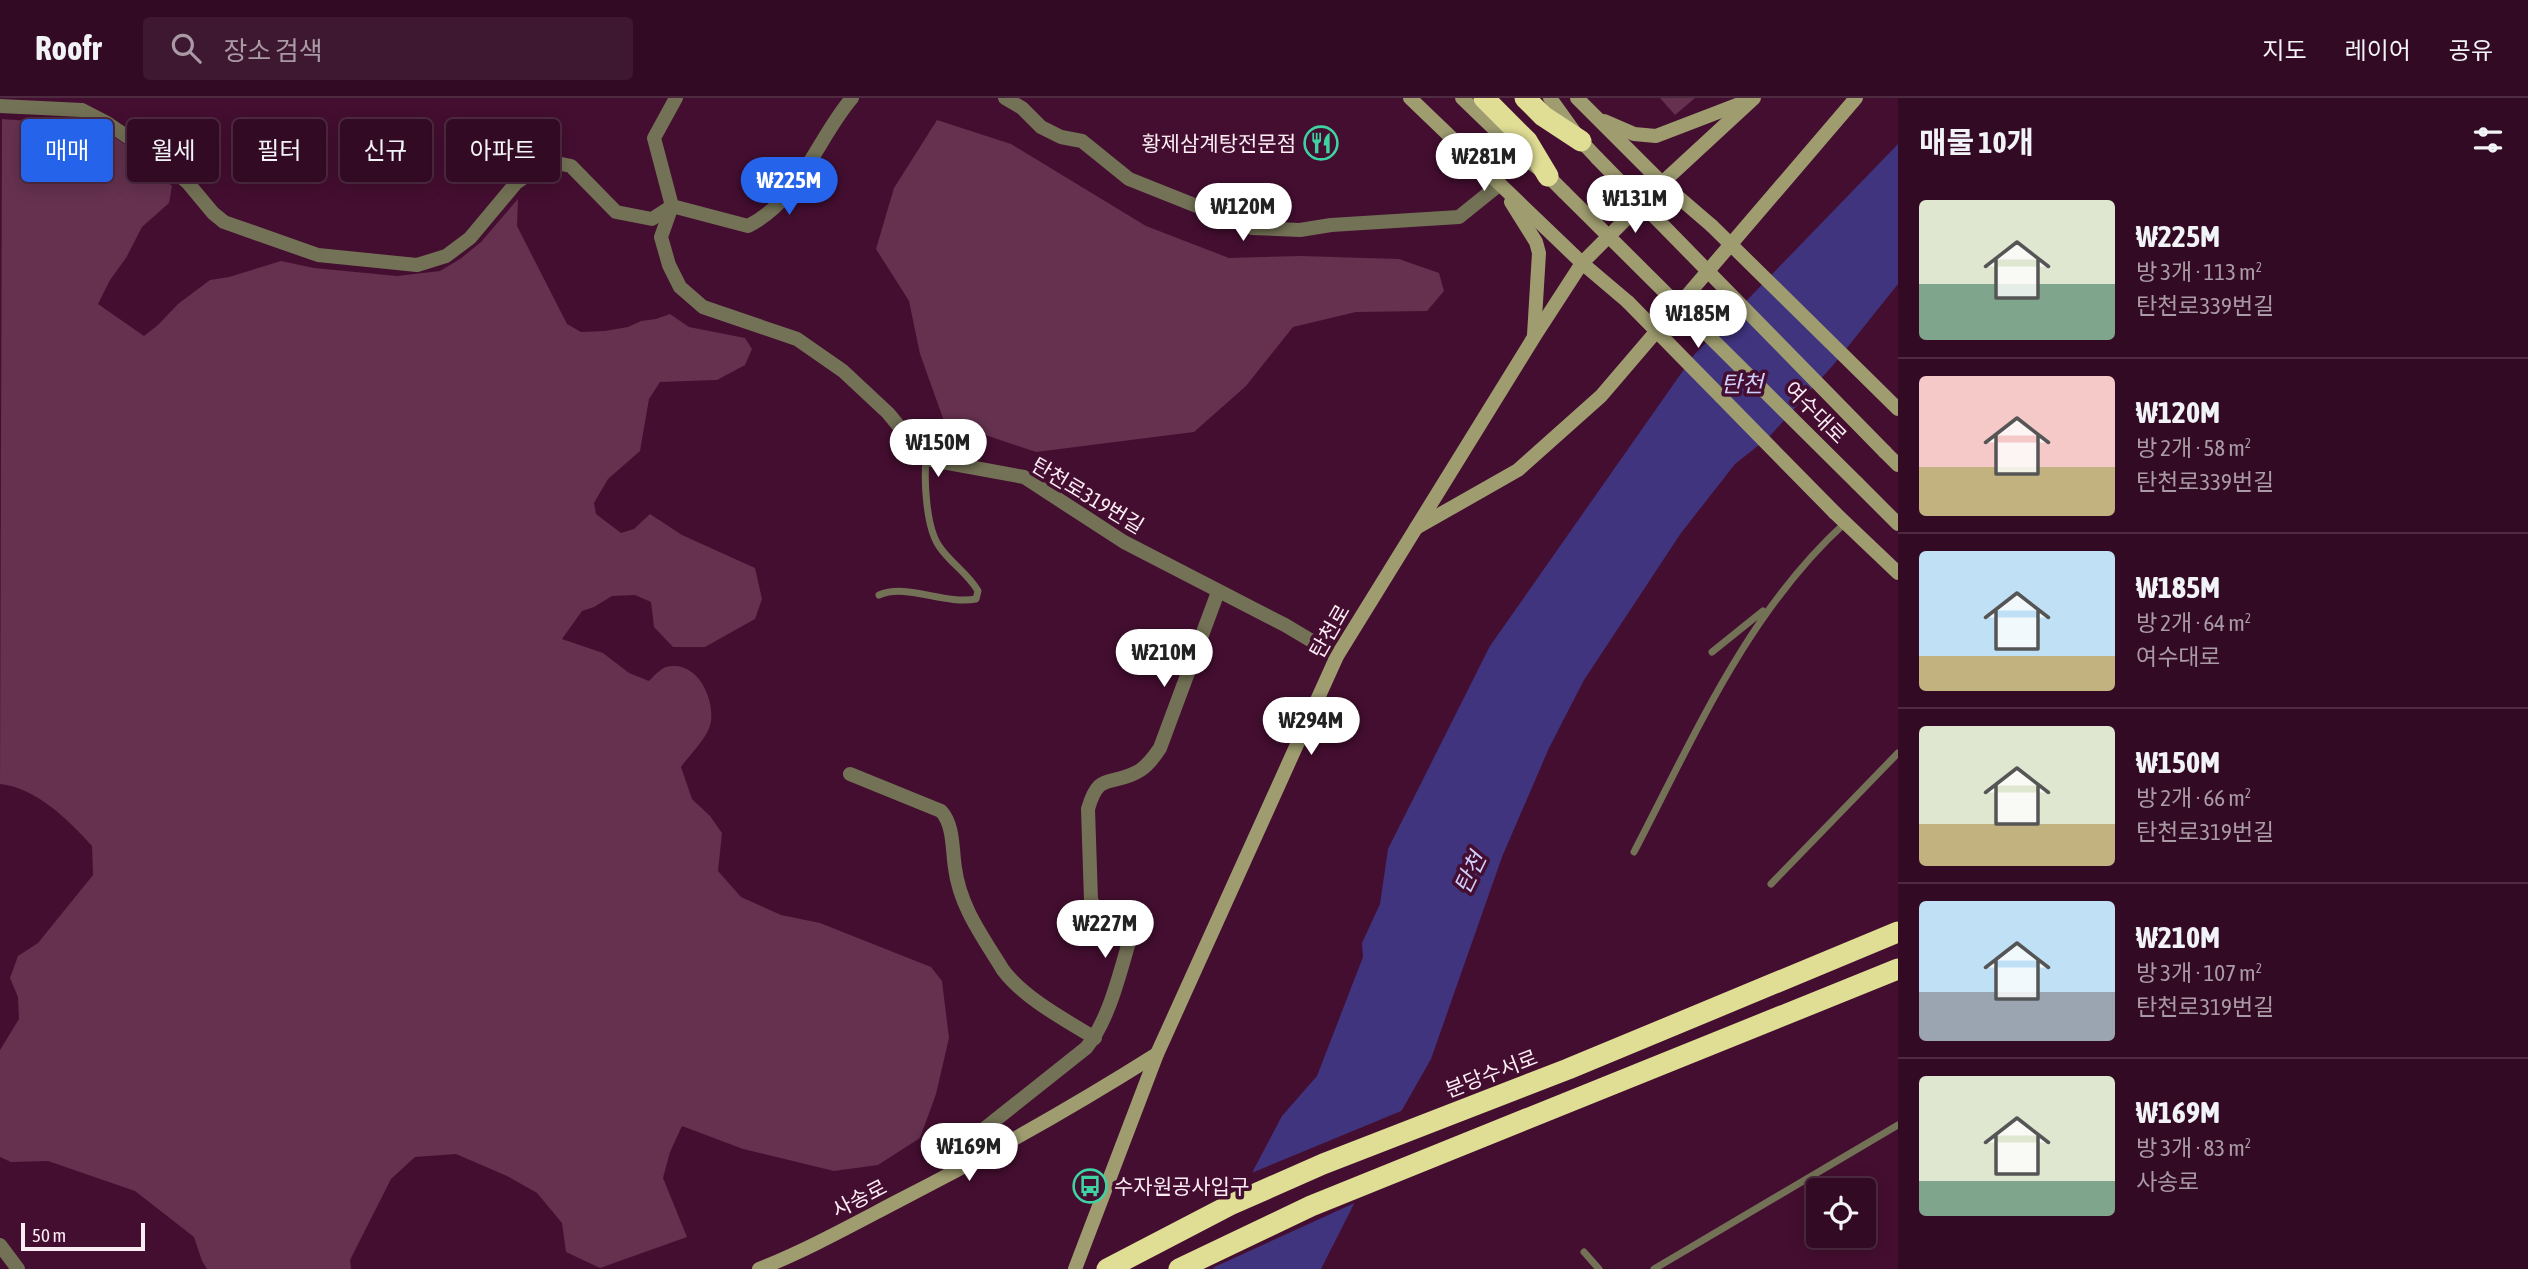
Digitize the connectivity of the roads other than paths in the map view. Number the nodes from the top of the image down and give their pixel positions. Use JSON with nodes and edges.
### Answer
{"nodes":[{"id":1,"x":676,"y":98,"type":"edge"},
{"id":2,"x":852,"y":98,"type":"edge"},
{"id":3,"x":1005,"y":98,"type":"edge"},
{"id":4,"x":1410,"y":98,"type":"edge"},
{"id":5,"x":1462,"y":98,"type":"edge"},
{"id":6,"x":1484,"y":98,"type":"edge"},
{"id":7,"x":1525,"y":98,"type":"edge"},
{"id":8,"x":1549,"y":98,"type":"edge"},
{"id":9,"x":1577,"y":98,"type":"edge"},
{"id":10,"x":1754,"y":98,"type":"edge"},
{"id":11,"x":1856,"y":98,"type":"edge"},
{"id":12,"x":0,"y":106,"type":"edge"},
{"id":13,"x":1594,"y":117,"type":"junction"},
{"id":14,"x":1581,"y":141,"type":"junction"},
{"id":15,"x":1548,"y":176,"type":"junction"},
{"id":16,"x":1662,"y":183,"type":"junction"},
{"id":17,"x":1500,"y":184,"type":"junction"},
{"id":18,"x":672,"y":206,"type":"junction"},
{"id":19,"x":1582,"y":263,"type":"junction"},
{"id":20,"x":1534,"y":337,"type":"junction"},
{"id":21,"x":1898,"y":410,"type":"edge"},
{"id":22,"x":926,"y":459,"type":"junction"},
{"id":23,"x":1898,"y":465,"type":"edge"},
{"id":24,"x":1840,"y":518,"type":"junction"},
{"id":25,"x":1898,"y":524,"type":"edge"},
{"id":26,"x":1415,"y":529,"type":"junction"},
{"id":27,"x":1898,"y":573,"type":"edge"},
{"id":28,"x":1218,"y":592,"type":"junction"},
{"id":29,"x":879,"y":595,"type":"dead end"},
{"id":30,"x":1769,"y":606,"type":"junction"},
{"id":31,"x":1712,"y":652,"type":"dead end"},
{"id":32,"x":1337,"y":656,"type":"junction"},
{"id":33,"x":1898,"y":754,"type":"edge"},
{"id":34,"x":850,"y":774,"type":"dead end"},
{"id":35,"x":1634,"y":852,"type":"dead end"},
{"id":36,"x":1771,"y":884,"type":"dead end"},
{"id":37,"x":1898,"y":932,"type":"edge"},
{"id":38,"x":1898,"y":969,"type":"edge"},
{"id":39,"x":1095,"y":1038,"type":"junction"},
{"id":40,"x":1157,"y":1054,"type":"junction"},
{"id":41,"x":1898,"y":1125,"type":"edge"},
{"id":42,"x":974,"y":1137,"type":"dead end"},
{"id":43,"x":0,"y":1245,"type":"edge"},
{"id":44,"x":1584,"y":1252,"type":"dead end"},
{"id":45,"x":18,"y":1269,"type":"edge"},
{"id":46,"x":759,"y":1269,"type":"edge"},
{"id":47,"x":1075,"y":1269,"type":"edge"},
{"id":48,"x":1107,"y":1269,"type":"edge"},
{"id":49,"x":1179,"y":1269,"type":"edge"},
{"id":50,"x":1599,"y":1269,"type":"edge"},
{"id":51,"x":1654,"y":1269,"type":"edge"}],
"edges":[{"from":1,"to":18,"type":"street"},
{"from":2,"to":18,"type":"street"},
{"from":3,"to":17,"type":"street"},
{"from":4,"to":17,"type":"main road"},
{"from":5,"to":15,"type":"main road","name":"여수대로"},
{"from":6,"to":15,"type":"highway"},
{"from":7,"to":14,"type":"highway"},
{"from":8,"to":14,"type":"main road","name":"여수대로"},
{"from":9,"to":13,"type":"main road"},
{"from":10,"to":13,"type":"main road"},
{"from":10,"to":16,"type":"main road","name":"탄천로"},
{"from":11,"to":26,"type":"main road"},
{"from":12,"to":18,"type":"street"},
{"from":13,"to":16,"type":"main road"},
{"from":14,"to":23,"type":"main road","name":"여수대로","bridge":true},
{"from":15,"to":25,"type":"main road","name":"여수대로","bridge":true},
{"from":16,"to":19,"type":"main road","name":"탄천로"},
{"from":16,"to":21,"type":"main road","bridge":true},
{"from":17,"to":19,"type":"main road"},
{"from":17,"to":20,"type":"main road"},
{"from":18,"to":22,"type":"street"},
{"from":19,"to":20,"type":"main road","name":"탄천로"},
{"from":19,"to":24,"type":"main road","bridge":true},
{"from":20,"to":26,"type":"main road","name":"탄천로"},
{"from":22,"to":28,"type":"street","name":"탄천로319번길"},
{"from":22,"to":29,"type":"lane"},
{"from":24,"to":27,"type":"main road"},
{"from":24,"to":30,"type":"lane"},
{"from":26,"to":32,"type":"main road","name":"탄천로"},
{"from":28,"to":32,"type":"street","name":"탄천로319번길"},
{"from":28,"to":39,"type":"street"},
{"from":30,"to":31,"type":"lane"},
{"from":30,"to":35,"type":"lane"},
{"from":32,"to":40,"type":"main road","name":"탄천로"},
{"from":33,"to":36,"type":"lane"},
{"from":34,"to":39,"type":"street"},
{"from":37,"to":48,"type":"highway","name":"분당수서로"},
{"from":38,"to":49,"type":"highway"},
{"from":39,"to":42,"type":"street"},
{"from":40,"to":46,"type":"main road","name":"사송로"},
{"from":40,"to":47,"type":"main road","name":"탄천로"},
{"from":41,"to":51,"type":"lane"},
{"from":43,"to":45,"type":"street"},
{"from":44,"to":50,"type":"lane"}]}
